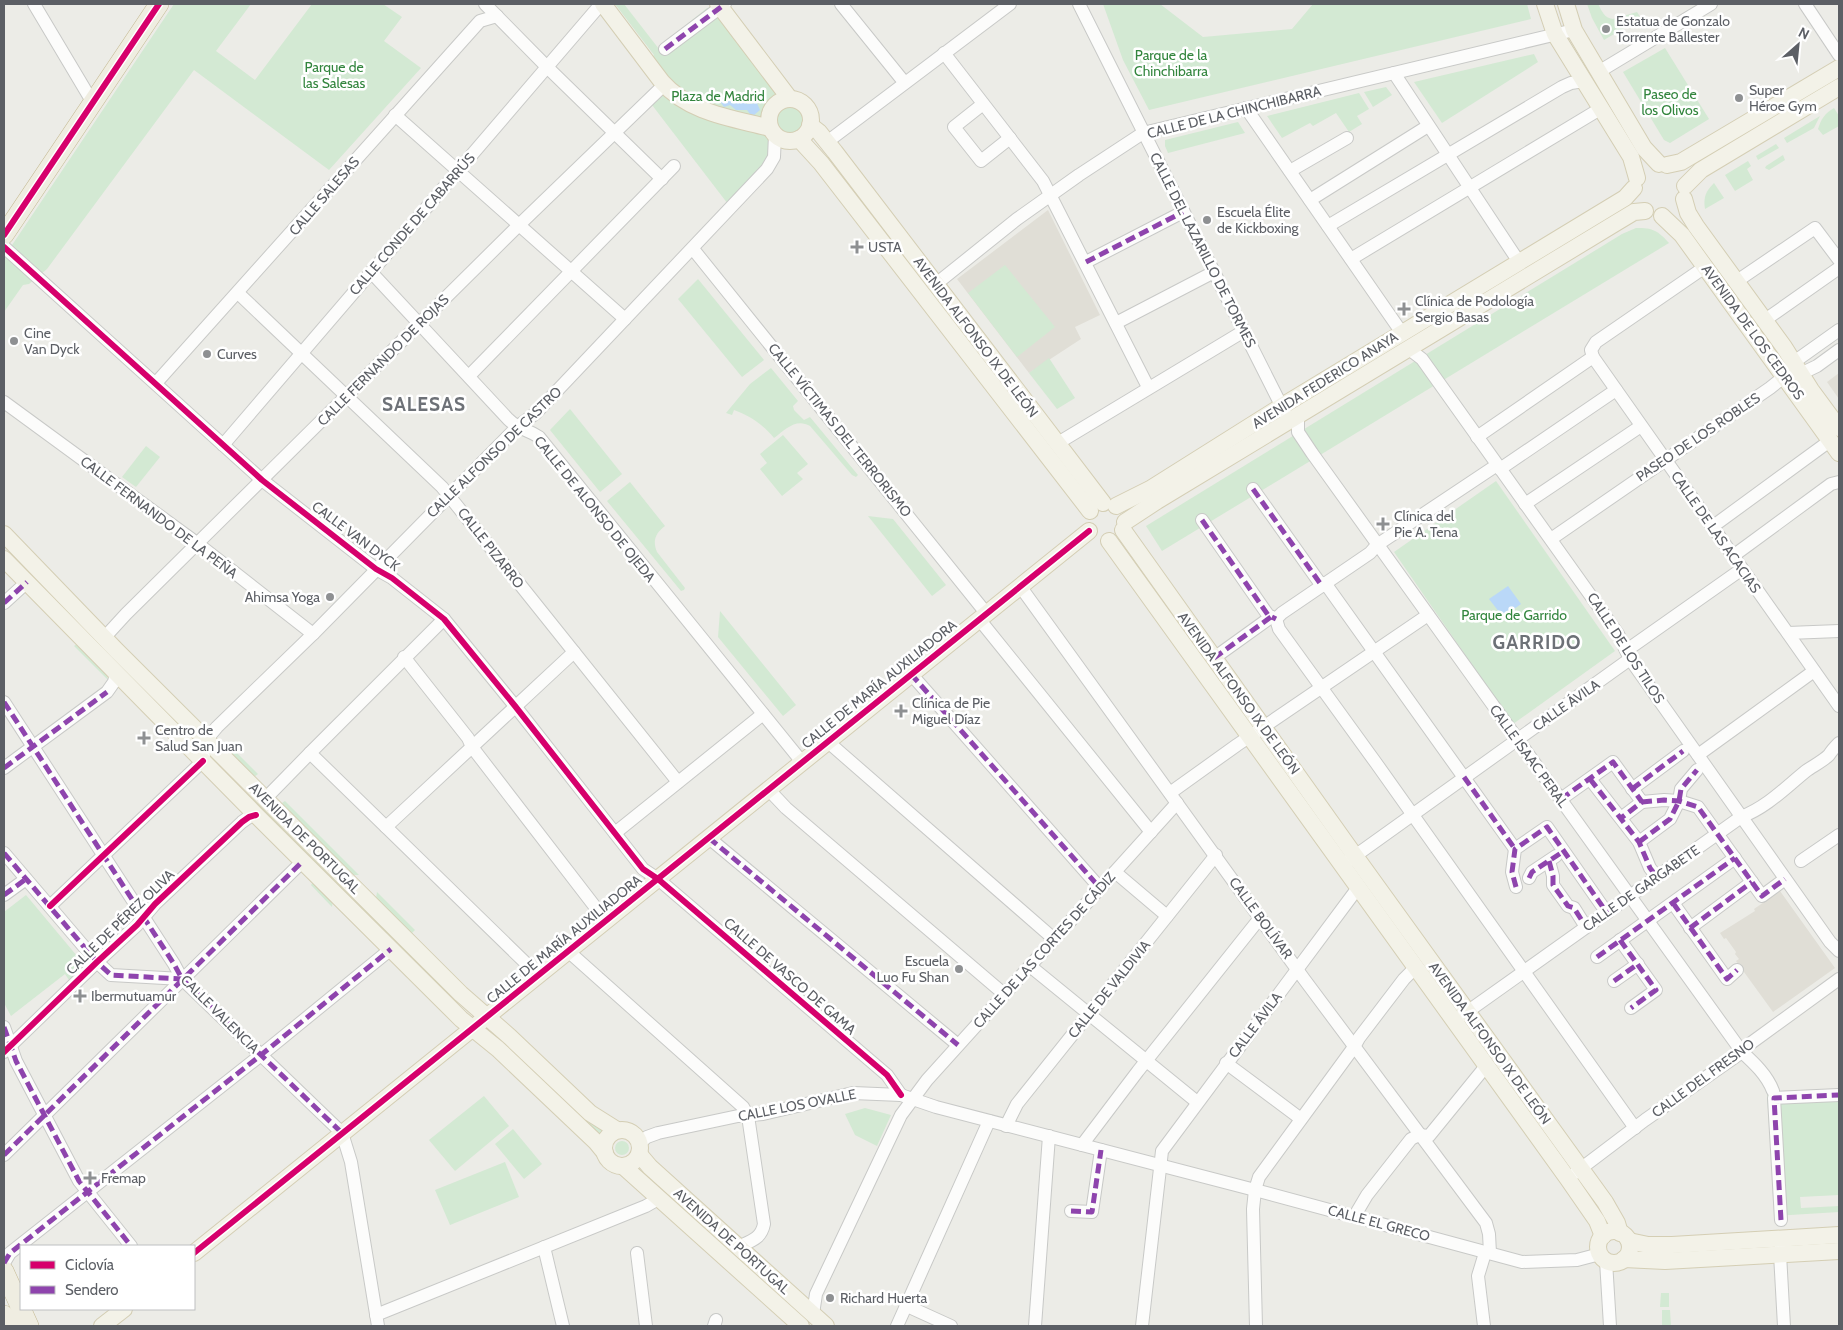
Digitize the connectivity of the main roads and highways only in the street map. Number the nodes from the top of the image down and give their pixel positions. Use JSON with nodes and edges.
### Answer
{"nodes":[{"id":1,"x":159,"y":4,"type":"edge"},
{"id":2,"x":602,"y":4,"type":"edge"},
{"id":3,"x":1546,"y":4,"type":"edge"},
{"id":4,"x":1566,"y":4,"type":"edge"},
{"id":5,"x":721,"y":5,"type":"edge"},
{"id":6,"x":1839,"y":68,"type":"edge"},
{"id":7,"x":1839,"y":87,"type":"edge"},
{"id":8,"x":790,"y":99,"type":"junction"},
{"id":9,"x":810,"y":125,"type":"junction"},
{"id":10,"x":773,"y":132,"type":"junction"},
{"id":11,"x":799,"y":139,"type":"junction"},
{"id":12,"x":1663,"y":165,"type":"junction"},
{"id":13,"x":1635,"y":183,"type":"junction"},
{"id":14,"x":1684,"y":192,"type":"junction"},
{"id":15,"x":1645,"y":211,"type":"junction"},
{"id":16,"x":1662,"y":216,"type":"junction"},
{"id":17,"x":4,"y":235,"type":"edge"},
{"id":18,"x":1792,"y":373,"type":"junction"},
{"id":19,"x":1290,"y":414,"type":"junction"},
{"id":20,"x":1837,"y":441,"type":"edge"},
{"id":21,"x":1103,"y":507,"type":"junction"},
{"id":22,"x":1124,"y":526,"type":"junction"},
{"id":23,"x":1089,"y":531,"type":"junction"},
{"id":24,"x":4,"y":534,"type":"edge"},
{"id":25,"x":1109,"y":541,"type":"junction"},
{"id":26,"x":4,"y":559,"type":"edge"},
{"id":27,"x":1349,"y":861,"type":"junction"},
{"id":28,"x":480,"y":1023,"type":"junction"},
{"id":29,"x":617,"y":1130,"type":"junction"},
{"id":30,"x":639,"y":1148,"type":"junction"},
{"id":31,"x":605,"y":1153,"type":"junction"},
{"id":32,"x":623,"y":1166,"type":"junction"},
{"id":33,"x":1839,"y":1235,"type":"edge"},
{"id":34,"x":1603,"y":1236,"type":"junction"},
{"id":35,"x":1624,"y":1237,"type":"junction"},
{"id":36,"x":1782,"y":1247,"type":"junction"},
{"id":37,"x":1839,"y":1251,"type":"edge"},
{"id":38,"x":195,"y":1252,"type":"edge"},
{"id":39,"x":1624,"y":1259,"type":"junction"},
{"id":40,"x":4,"y":1271,"type":"edge"},
{"id":41,"x":20,"y":1306,"type":"edge"},
{"id":42,"x":22,"y":1310,"type":"edge"},
{"id":43,"x":123,"y":1310,"type":"edge"},
{"id":44,"x":4,"y":1315,"type":"edge"},
{"id":45,"x":9,"y":1326,"type":"edge"},
{"id":46,"x":29,"y":1326,"type":"edge"},
{"id":47,"x":102,"y":1326,"type":"edge"},
{"id":48,"x":801,"y":1326,"type":"edge"},
{"id":49,"x":826,"y":1326,"type":"edge"}],
"edges":[{"from":1,"to":17,"type":"highway"},
{"from":2,"to":10,"type":"main road"},
{"from":3,"to":13,"type":"main road"},
{"from":4,"to":12,"type":"main road"},
{"from":5,"to":8,"type":"main road"},
{"from":6,"to":12,"type":"main road"},
{"from":7,"to":14,"type":"main road"},
{"from":8,"to":9,"type":"main road"},
{"from":8,"to":10,"type":"main road"},
{"from":9,"to":11,"type":"main road"},
{"from":9,"to":21,"type":"main road","name":"AVENIDA ALFONSO IX DE LEÓN"},
{"from":10,"to":11,"type":"main road"},
{"from":11,"to":21,"type":"main road","name":"AVENIDA ALFONSO IX DE LEÓN"},
{"from":12,"to":13,"type":"main road"},
{"from":12,"to":14,"type":"main road"},
{"from":13,"to":15,"type":"main road"},
{"from":13,"to":19,"type":"main road","name":"AVENIDA FEDERICO ANAYA"},
{"from":14,"to":16,"type":"main road"},
{"from":14,"to":18,"type":"main road","name":"AVENIDA DE LOS CEDROS"},
{"from":15,"to":16,"type":"main road"},
{"from":15,"to":19,"type":"main road","name":"AVENIDA FEDERICO ANAYA"},
{"from":16,"to":18,"type":"main road","name":"AVENIDA DE LOS CEDROS"},
{"from":18,"to":20,"type":"main road","name":"AVENIDA DE LOS CEDROS"},
{"from":19,"to":21,"type":"main road","name":"AVENIDA FEDERICO ANAYA"},
{"from":19,"to":22,"type":"main road","name":"AVENIDA FEDERICO ANAYA"},
{"from":21,"to":22,"type":"main road"},
{"from":21,"to":23,"type":"main road"},
{"from":22,"to":25,"type":"main road"},
{"from":22,"to":27,"type":"main road","name":"AVENIDA ALFONSO IX DE LEÓN"},
{"from":23,"to":25,"type":"main road"},
{"from":23,"to":28,"type":"main road","name":"CALLE DE MARÍA AUXILIADORA"},
{"from":24,"to":28,"type":"main road","name":"AVENIDA DE PORTUGAL"},
{"from":25,"to":27,"type":"main road","name":"AVENIDA ALFONSO IX DE LEÓN"},
{"from":26,"to":28,"type":"main road","name":"AVENIDA DE PORTUGAL"},
{"from":27,"to":34,"type":"main road","name":"AVENIDA ALFONSO IX DE LEÓN"},
{"from":27,"to":35,"type":"main road","name":"AVENIDA ALFONSO IX DE LEÓN"},
{"from":28,"to":29,"type":"main road","name":"AVENIDA DE PORTUGAL"},
{"from":28,"to":31,"type":"main road","name":"AVENIDA DE PORTUGAL"},
{"from":28,"to":38,"type":"main road","name":"CALLE DE MARÍA AUXILIADORA"},
{"from":29,"to":30,"type":"main road"},
{"from":29,"to":31,"type":"main road"},
{"from":30,"to":32,"type":"main road"},
{"from":30,"to":49,"type":"main road","name":"AVENIDA DE PORTUGAL"},
{"from":31,"to":32,"type":"main road"},
{"from":32,"to":48,"type":"main road","name":"AVENIDA DE PORTUGAL"},
{"from":33,"to":36,"type":"main road"},
{"from":34,"to":35,"type":"main road"},
{"from":34,"to":39,"type":"main road"},
{"from":35,"to":36,"type":"main road"},
{"from":35,"to":39,"type":"main road"},
{"from":36,"to":37,"type":"main road"},
{"from":36,"to":39,"type":"main road"},
{"from":40,"to":41,"type":"highway"},
{"from":42,"to":46,"type":"highway"},
{"from":43,"to":47,"type":"main road"},
{"from":44,"to":45,"type":"highway"}]}
